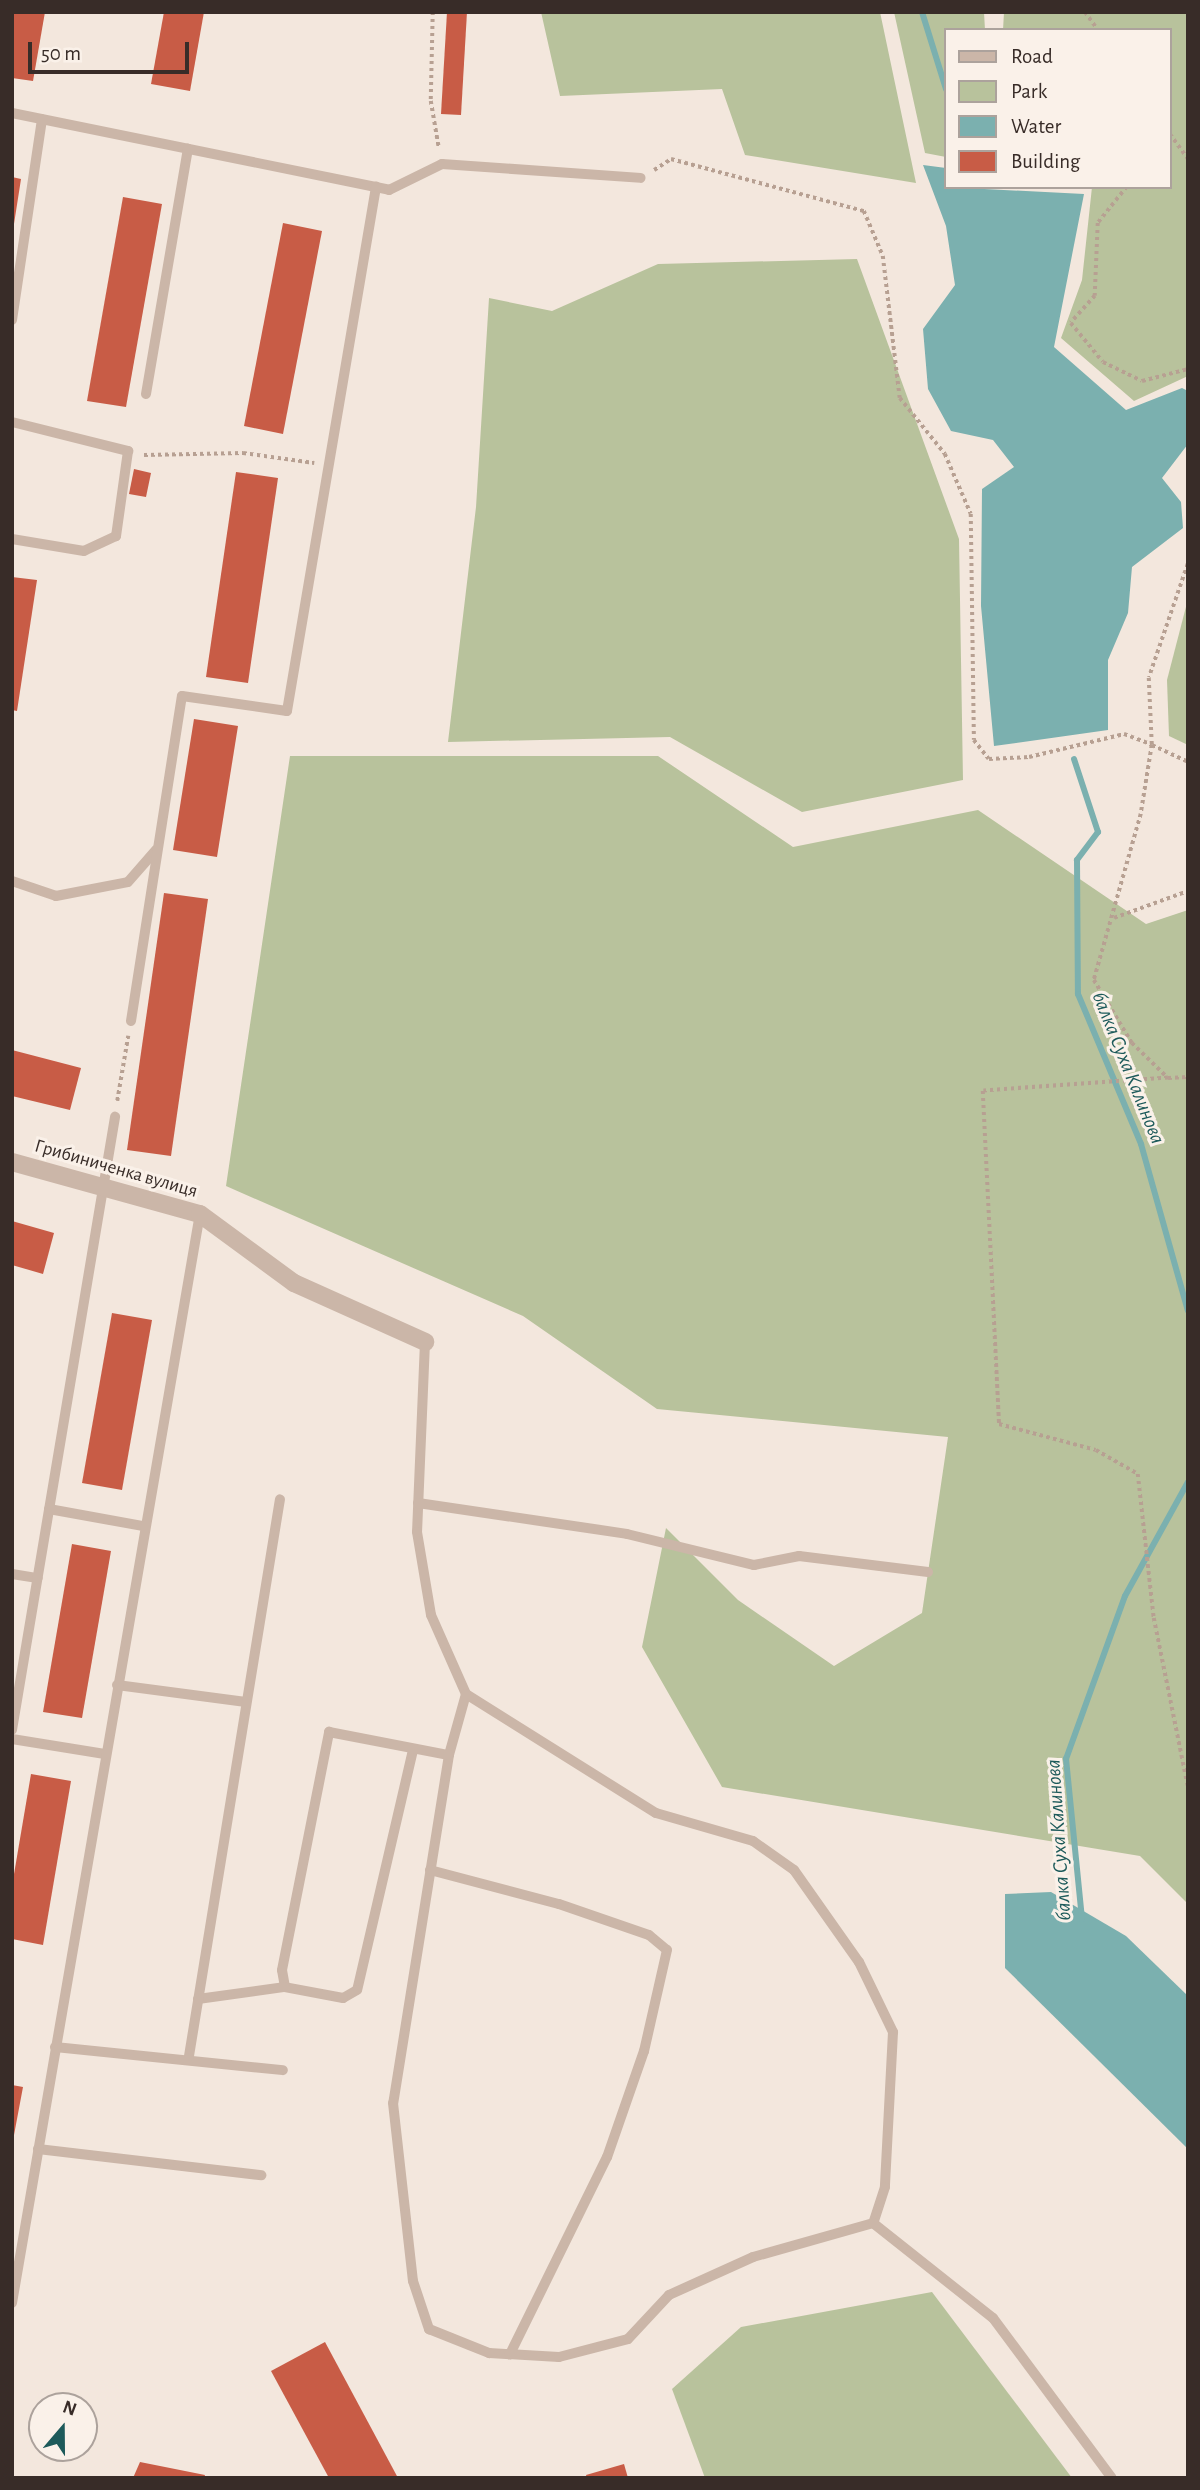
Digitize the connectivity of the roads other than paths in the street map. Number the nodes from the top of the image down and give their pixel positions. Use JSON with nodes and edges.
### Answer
{"nodes":[{"id":1,"x":12,"y":113,"type":"edge"},
{"id":2,"x":42,"y":119,"type":"junction"},
{"id":3,"x":188,"y":149,"type":"junction"},
{"id":4,"x":640,"y":178,"type":"road end"},
{"id":5,"x":376,"y":187,"type":"junction"},
{"id":6,"x":12,"y":320,"type":"edge"},
{"id":7,"x":146,"y":394,"type":"dead end"},
{"id":8,"x":12,"y":422,"type":"edge"},
{"id":9,"x":12,"y":539,"type":"edge"},
{"id":10,"x":157,"y":849,"type":"junction"},
{"id":11,"x":12,"y":881,"type":"edge"},
{"id":12,"x":131,"y":1021,"type":"road end"},
{"id":13,"x":115,"y":1117,"type":"road end"},
{"id":14,"x":12,"y":1162,"type":"edge"},
{"id":15,"x":103,"y":1191,"type":"junction"},
{"id":16,"x":200,"y":1214,"type":"junction"},
{"id":17,"x":425,"y":1342,"type":"joint"},
{"id":18,"x":280,"y":1499,"type":"dead end"},
{"id":19,"x":418,"y":1503,"type":"junction"},
{"id":20,"x":49,"y":1509,"type":"junction"},
{"id":21,"x":143,"y":1526,"type":"junction"},
{"id":22,"x":928,"y":1572,"type":"dead end"},
{"id":23,"x":12,"y":1574,"type":"edge"},
{"id":24,"x":37,"y":1578,"type":"junction"},
{"id":25,"x":117,"y":1685,"type":"junction"},
{"id":26,"x":466,"y":1694,"type":"junction"},
{"id":27,"x":246,"y":1702,"type":"junction"},
{"id":28,"x":12,"y":1730,"type":"edge"},
{"id":29,"x":12,"y":1739,"type":"edge"},
{"id":30,"x":413,"y":1750,"type":"junction"},
{"id":31,"x":105,"y":1754,"type":"junction"},
{"id":32,"x":449,"y":1755,"type":"junction"},
{"id":33,"x":430,"y":1870,"type":"junction"},
{"id":34,"x":285,"y":1987,"type":"junction"},
{"id":35,"x":198,"y":1999,"type":"junction"},
{"id":36,"x":55,"y":2047,"type":"junction"},
{"id":37,"x":189,"y":2056,"type":"junction"},
{"id":38,"x":283,"y":2070,"type":"dead end"},
{"id":39,"x":38,"y":2149,"type":"junction"},
{"id":40,"x":261,"y":2175,"type":"dead end"},
{"id":41,"x":873,"y":2223,"type":"junction"},
{"id":42,"x":13,"y":2295,"type":"edge"},
{"id":43,"x":510,"y":2354,"type":"junction"},
{"id":44,"x":1112,"y":2478,"type":"edge"}],
"edges":[{"from":1,"to":2,"type":"lane"},
{"from":2,"to":3,"type":"lane"},
{"from":2,"to":6,"type":"lane"},
{"from":3,"to":5,"type":"lane"},
{"from":3,"to":7,"type":"lane"},
{"from":4,"to":5,"type":"lane"},
{"from":5,"to":10,"type":"lane"},
{"from":8,"to":9,"type":"lane"},
{"from":10,"to":11,"type":"lane"},
{"from":10,"to":12,"type":"lane"},
{"from":13,"to":15,"type":"lane"},
{"from":14,"to":15,"type":"street","name":"Грибиниченка вулиця"},
{"from":15,"to":16,"type":"street","name":"Грибиниченка вулиця"},
{"from":15,"to":20,"type":"lane"},
{"from":16,"to":17,"type":"street","name":"Грибиниченка вулиця"},
{"from":16,"to":21,"type":"lane"},
{"from":17,"to":19,"type":"lane"},
{"from":18,"to":27,"type":"lane"},
{"from":19,"to":22,"type":"lane"},
{"from":19,"to":26,"type":"lane"},
{"from":20,"to":21,"type":"lane"},
{"from":20,"to":24,"type":"lane"},
{"from":21,"to":25,"type":"lane"},
{"from":23,"to":24,"type":"lane"},
{"from":24,"to":28,"type":"lane"},
{"from":25,"to":27,"type":"lane"},
{"from":25,"to":31,"type":"lane"},
{"from":26,"to":32,"type":"lane"},
{"from":26,"to":41,"type":"lane"},
{"from":27,"to":35,"type":"lane"},
{"from":29,"to":31,"type":"lane"},
{"from":30,"to":32,"type":"lane"},
{"from":30,"to":34,"type":"lane"},
{"from":30,"to":34,"type":"lane"},
{"from":31,"to":36,"type":"lane"},
{"from":32,"to":33,"type":"lane"},
{"from":33,"to":43,"type":"lane"},
{"from":33,"to":43,"type":"lane"},
{"from":34,"to":35,"type":"lane"},
{"from":35,"to":37,"type":"lane"},
{"from":36,"to":37,"type":"lane"},
{"from":36,"to":39,"type":"lane"},
{"from":37,"to":38,"type":"lane"},
{"from":39,"to":40,"type":"lane"},
{"from":39,"to":42,"type":"lane"},
{"from":41,"to":43,"type":"lane"},
{"from":41,"to":44,"type":"lane"}]}
